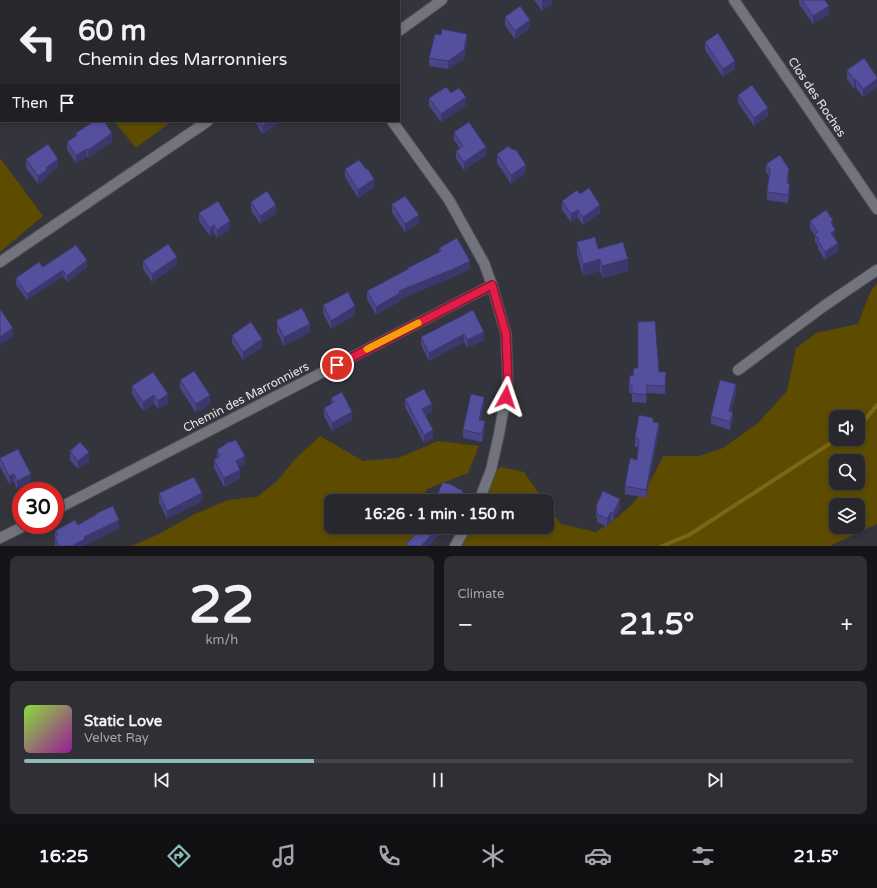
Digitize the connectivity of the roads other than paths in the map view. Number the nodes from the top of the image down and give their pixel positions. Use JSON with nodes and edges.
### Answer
{"nodes":[{"id":1,"x":442,"y":0,"type":"edge"},
{"id":2,"x":734,"y":0,"type":"edge"},
{"id":3,"x":400,"y":30,"type":"edge"},
{"id":4,"x":207,"y":122,"type":"edge"},
{"id":5,"x":393,"y":122,"type":"edge"},
{"id":6,"x":877,"y":209,"type":"edge"},
{"id":7,"x":0,"y":262,"type":"edge"},
{"id":8,"x":877,"y":270,"type":"edge"},
{"id":9,"x":492,"y":285,"type":"junction"},
{"id":10,"x":738,"y":370,"type":"dead end"},
{"id":11,"x":482,"y":494,"type":"edge"},
{"id":12,"x":64,"y":505,"type":"edge"},
{"id":13,"x":12,"y":532,"type":"edge"},
{"id":14,"x":463,"y":534,"type":"edge"},
{"id":15,"x":0,"y":538,"type":"edge"},
{"id":16,"x":455,"y":546,"type":"edge"}],
"edges":[{"from":1,"to":3,"type":"street"},
{"from":2,"to":6,"type":"street","name":"Clos des Roches"},
{"from":4,"to":7,"type":"street"},
{"from":5,"to":9,"type":"street"},
{"from":8,"to":10,"type":"street"},
{"from":9,"to":11,"type":"street"},
{"from":9,"to":12,"type":"street","name":"Chemin des Marronniers"},
{"from":13,"to":15,"type":"street"},
{"from":14,"to":16,"type":"street"}]}
